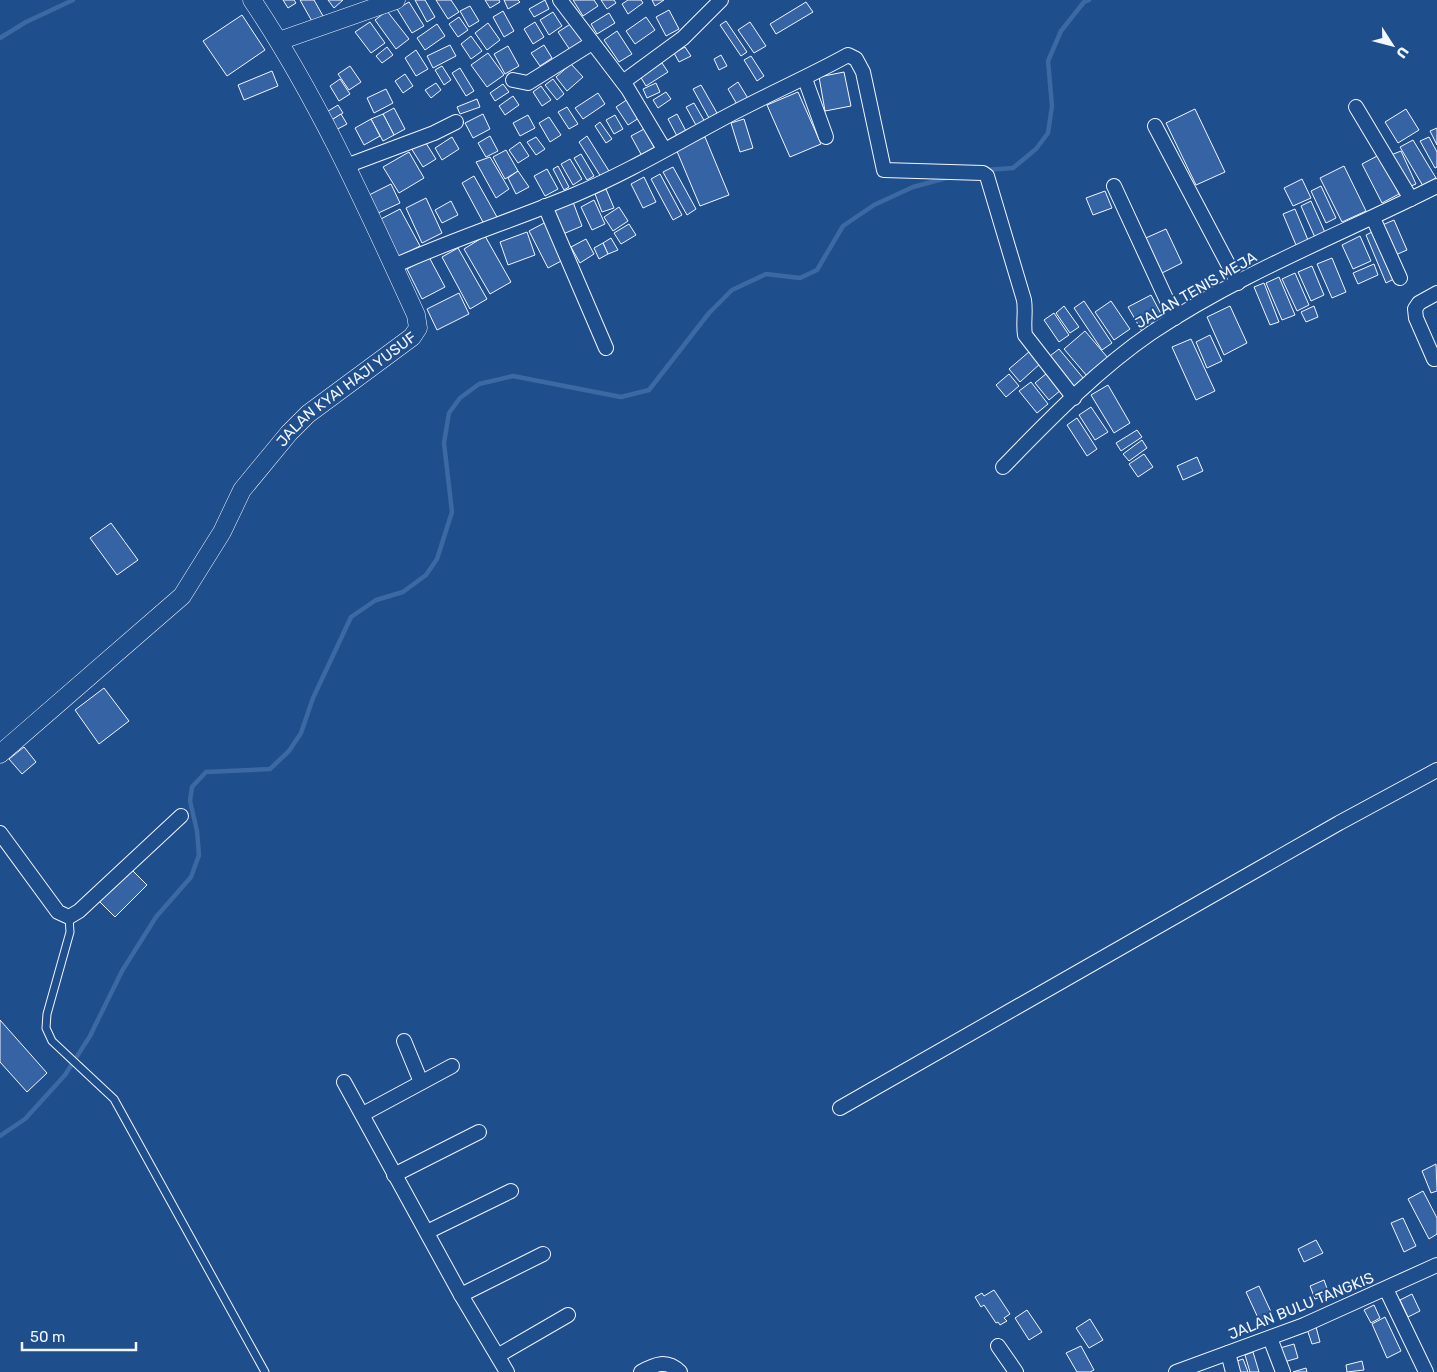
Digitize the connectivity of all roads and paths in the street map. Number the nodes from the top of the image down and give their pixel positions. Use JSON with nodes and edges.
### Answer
{"nodes":[{"id":1,"x":252,"y":0,"type":"edge"},
{"id":2,"x":396,"y":0,"type":"edge"},
{"id":3,"x":560,"y":0,"type":"edge"},
{"id":4,"x":722,"y":0,"type":"edge"},
{"id":5,"x":377,"y":4,"type":"edge"},
{"id":6,"x":280,"y":41,"type":"junction"},
{"id":7,"x":592,"y":42,"type":"junction"},
{"id":8,"x":805,"y":79,"type":"junction"},
{"id":9,"x":512,"y":80,"type":"dead end"},
{"id":10,"x":623,"y":82,"type":"junction"},
{"id":11,"x":1356,"y":107,"type":"dead end"},
{"id":12,"x":456,"y":122,"type":"dead end"},
{"id":13,"x":1155,"y":126,"type":"dead end"},
{"id":14,"x":826,"y":136,"type":"dead end"},
{"id":15,"x":664,"y":149,"type":"junction"},
{"id":16,"x":346,"y":166,"type":"junction"},
{"id":17,"x":1114,"y":186,"type":"dead end"},
{"id":18,"x":1437,"y":186,"type":"edge"},
{"id":19,"x":1412,"y":199,"type":"junction"},
{"id":20,"x":545,"y":206,"type":"junction"},
{"id":21,"x":1373,"y":218,"type":"junction"},
{"id":22,"x":394,"y":266,"type":"junction"},
{"id":23,"x":1400,"y":278,"type":"dead end"},
{"id":24,"x":1238,"y":283,"type":"junction"},
{"id":25,"x":1437,"y":293,"type":"edge"},
{"id":26,"x":1174,"y":318,"type":"junction"},
{"id":27,"x":606,"y":348,"type":"dead end"},
{"id":28,"x":1436,"y":360,"type":"edge"},
{"id":29,"x":1074,"y":398,"type":"junction"},
{"id":30,"x":1003,"y":467,"type":"dead end"},
{"id":31,"x":0,"y":754,"type":"edge"},
{"id":32,"x":1437,"y":770,"type":"edge"},
{"id":33,"x":181,"y":816,"type":"dead end"},
{"id":34,"x":0,"y":833,"type":"edge"},
{"id":35,"x":69,"y":917,"type":"junction"},
{"id":36,"x":404,"y":1040,"type":"dead end"},
{"id":37,"x":452,"y":1066,"type":"dead end"},
{"id":38,"x":344,"y":1082,"type":"dead end"},
{"id":39,"x":421,"y":1082,"type":"junction"},
{"id":40,"x":840,"y":1108,"type":"dead end"},
{"id":41,"x":364,"y":1114,"type":"junction"},
{"id":42,"x":479,"y":1132,"type":"dead end"},
{"id":43,"x":394,"y":1175,"type":"junction"},
{"id":44,"x":511,"y":1191,"type":"dead end"},
{"id":45,"x":427,"y":1232,"type":"junction"},
{"id":46,"x":543,"y":1254,"type":"dead end"},
{"id":47,"x":1437,"y":1265,"type":"edge"},
{"id":48,"x":1386,"y":1289,"type":"junction"},
{"id":49,"x":461,"y":1295,"type":"junction"},
{"id":50,"x":568,"y":1315,"type":"dead end"},
{"id":51,"x":1270,"y":1338,"type":"junction"},
{"id":52,"x":998,"y":1346,"type":"dead end"},
{"id":53,"x":1228,"y":1353,"type":"junction"},
{"id":54,"x":499,"y":1355,"type":"junction"},
{"id":55,"x":265,"y":1372,"type":"edge"},
{"id":56,"x":507,"y":1372,"type":"edge"},
{"id":57,"x":640,"y":1372,"type":"edge"},
{"id":58,"x":680,"y":1372,"type":"edge"},
{"id":59,"x":1016,"y":1372,"type":"edge"},
{"id":60,"x":1176,"y":1372,"type":"edge"},
{"id":61,"x":1233,"y":1372,"type":"edge"},
{"id":62,"x":1283,"y":1372,"type":"edge"},
{"id":63,"x":1426,"y":1372,"type":"edge"}],
"edges":[{"from":1,"to":6,"type":"street","name":"JALAN KYAI HAJI YUSUF"},
{"from":2,"to":5,"type":"street"},
{"from":3,"to":7,"type":"street"},
{"from":4,"to":10,"type":"street"},
{"from":5,"to":6,"type":"street"},
{"from":6,"to":16,"type":"street","name":"JALAN KYAI HAJI YUSUF"},
{"from":7,"to":9,"type":"street"},
{"from":7,"to":10,"type":"street"},
{"from":8,"to":14,"type":"street"},
{"from":8,"to":15,"type":"street"},
{"from":8,"to":29,"type":"street"},
{"from":10,"to":15,"type":"street"},
{"from":11,"to":19,"type":"street"},
{"from":12,"to":16,"type":"street"},
{"from":13,"to":24,"type":"street"},
{"from":15,"to":20,"type":"street"},
{"from":16,"to":22,"type":"street","name":"JALAN KYAI HAJI YUSUF"},
{"from":17,"to":26,"type":"street"},
{"from":18,"to":19,"type":"street","name":"JALAN TENIS MEJA"},
{"from":19,"to":21,"type":"street","name":"JALAN TENIS MEJA"},
{"from":20,"to":22,"type":"street"},
{"from":20,"to":27,"type":"street"},
{"from":21,"to":23,"type":"street"},
{"from":21,"to":24,"type":"street","name":"JALAN TENIS MEJA"},
{"from":22,"to":31,"type":"street","name":"JALAN KYAI HAJI YUSUF"},
{"from":24,"to":26,"type":"street","name":"JALAN TENIS MEJA"},
{"from":25,"to":28,"type":"street"},
{"from":26,"to":29,"type":"street","name":"JALAN TENIS MEJA"},
{"from":29,"to":30,"type":"street","name":"JALAN TENIS MEJA"},
{"from":32,"to":40,"type":"street"},
{"from":33,"to":35,"type":"street"},
{"from":34,"to":35,"type":"street"},
{"from":35,"to":55,"type":"lane"},
{"from":36,"to":39,"type":"street"},
{"from":37,"to":39,"type":"street"},
{"from":38,"to":41,"type":"street"},
{"from":39,"to":41,"type":"street"},
{"from":41,"to":43,"type":"street"},
{"from":42,"to":43,"type":"street"},
{"from":43,"to":45,"type":"street"},
{"from":44,"to":45,"type":"street"},
{"from":45,"to":49,"type":"street"},
{"from":46,"to":49,"type":"street"},
{"from":47,"to":48,"type":"street","name":"JALAN BULU TANGKIS"},
{"from":48,"to":51,"type":"street","name":"JALAN BULU TANGKIS"},
{"from":48,"to":63,"type":"street"},
{"from":49,"to":54,"type":"street"},
{"from":50,"to":54,"type":"street"},
{"from":51,"to":53,"type":"street","name":"JALAN BULU TANGKIS"},
{"from":51,"to":62,"type":"street"},
{"from":52,"to":59,"type":"street"},
{"from":53,"to":60,"type":"street","name":"JALAN BULU TANGKIS"},
{"from":53,"to":61,"type":"street"},
{"from":54,"to":56,"type":"street"},
{"from":57,"to":58,"type":"street"}]}
